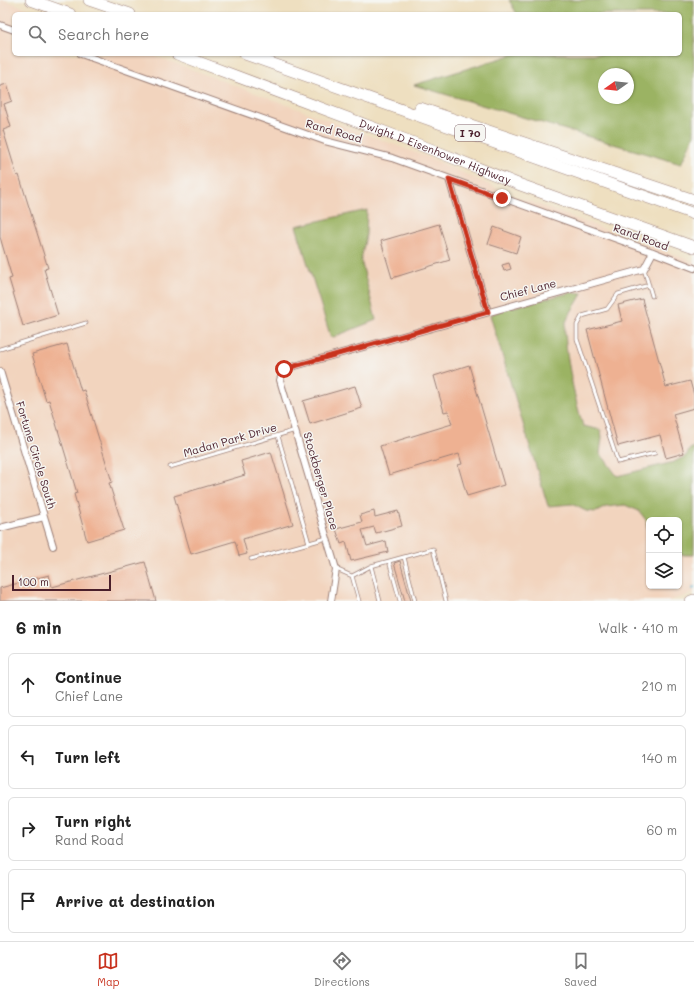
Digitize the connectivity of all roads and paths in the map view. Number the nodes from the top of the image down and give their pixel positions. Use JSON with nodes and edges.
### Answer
{"nodes":[{"id":1,"x":31,"y":0,"type":"edge"},
{"id":2,"x":89,"y":0,"type":"edge"},
{"id":3,"x":64,"y":12,"type":"edge"},
{"id":4,"x":124,"y":12,"type":"edge"},
{"id":5,"x":0,"y":25,"type":"edge"},
{"id":6,"x":12,"y":29,"type":"edge"},
{"id":7,"x":87,"y":56,"type":"edge"},
{"id":8,"x":182,"y":56,"type":"edge"},
{"id":9,"x":251,"y":56,"type":"edge"},
{"id":10,"x":319,"y":80,"type":"junction"},
{"id":11,"x":449,"y":179,"type":"junction"},
{"id":12,"x":694,"y":200,"type":"edge"},
{"id":13,"x":694,"y":214,"type":"edge"},
{"id":14,"x":652,"y":232,"type":"junction"},
{"id":15,"x":694,"y":247,"type":"edge"},
{"id":16,"x":653,"y":252,"type":"junction"},
{"id":17,"x":694,"y":252,"type":"edge"},
{"id":18,"x":694,"y":268,"type":"edge"},
{"id":19,"x":644,"y":269,"type":"junction"},
{"id":20,"x":649,"y":285,"type":"junction"},
{"id":21,"x":652,"y":296,"type":"dead end"},
{"id":22,"x":488,"y":312,"type":"junction"},
{"id":23,"x":86,"y":323,"type":"dead end"},
{"id":24,"x":0,"y":348,"type":"edge"},
{"id":25,"x":284,"y":369,"type":"joint"},
{"id":26,"x":0,"y":371,"type":"edge"},
{"id":27,"x":296,"y":430,"type":"junction"},
{"id":28,"x":278,"y":436,"type":"junction"},
{"id":29,"x":655,"y":453,"type":"dead end"},
{"id":30,"x":170,"y":467,"type":"dead end"},
{"id":31,"x":44,"y":517,"type":"junction"},
{"id":32,"x":0,"y":528,"type":"edge"},
{"id":33,"x":327,"y":538,"type":"junction"},
{"id":34,"x":309,"y":543,"type":"junction"},
{"id":35,"x":53,"y":546,"type":"dead end"},
{"id":36,"x":404,"y":557,"type":"junction"},
{"id":37,"x":251,"y":559,"type":"dead end"},
{"id":38,"x":389,"y":561,"type":"junction"},
{"id":39,"x":371,"y":566,"type":"junction"},
{"id":40,"x":336,"y":569,"type":"junction"},
{"id":41,"x":352,"y":576,"type":"junction"},
{"id":42,"x":694,"y":600,"type":"edge"},
{"id":43,"x":331,"y":601,"type":"edge"},
{"id":44,"x":359,"y":601,"type":"edge"},
{"id":45,"x":380,"y":601,"type":"edge"},
{"id":46,"x":400,"y":601,"type":"edge"},
{"id":47,"x":416,"y":601,"type":"edge"},
{"id":48,"x":446,"y":601,"type":"edge"},
{"id":49,"x":691,"y":601,"type":"edge"}],
"edges":[{"from":1,"to":3,"type":"highway"},
{"from":2,"to":4,"type":"highway"},
{"from":5,"to":6,"type":"street"},
{"from":7,"to":11,"type":"street","name":"Rand Road"},
{"from":8,"to":14,"type":"highway","name":"Dwight D Eisenhower Highway","number":"I 70"},
{"from":9,"to":10,"type":"highway","number":"I 70"},
{"from":10,"to":12,"type":"highway"},
{"from":10,"to":13,"type":"highway","number":"I 70"},
{"from":11,"to":16,"type":"street","name":"Rand Road"},
{"from":11,"to":22,"type":"street"},
{"from":14,"to":15,"type":"highway","name":"Dwight D Eisenhower Highway","number":"I 70"},
{"from":14,"to":17,"type":"highway"},
{"from":16,"to":18,"type":"street","name":"Rand Road"},
{"from":16,"to":19,"type":"street"},
{"from":19,"to":20,"type":"lane"},
{"from":19,"to":22,"type":"street","name":"Chief Lane"},
{"from":20,"to":21,"type":"lane"},
{"from":20,"to":29,"type":"lane"},
{"from":22,"to":25,"type":"street","name":"Chief Lane"},
{"from":23,"to":24,"type":"lane"},
{"from":25,"to":27,"type":"street","name":"Stockberger Place"},
{"from":26,"to":31,"type":"street","name":"Fortune Circle South"},
{"from":27,"to":28,"type":"lane","name":"Madan Park Drive"},
{"from":27,"to":33,"type":"street","name":"Stockberger Place"},
{"from":28,"to":30,"type":"lane","name":"Madan Park Drive"},
{"from":28,"to":34,"type":"lane"},
{"from":31,"to":32,"type":"street"},
{"from":31,"to":35,"type":"street","name":"Fortune Circle South"},
{"from":33,"to":34,"type":"lane"},
{"from":33,"to":40,"type":"street","name":"Stockberger Place"},
{"from":34,"to":37,"type":"lane"},
{"from":36,"to":38,"type":"lane"},
{"from":36,"to":47,"type":"lane"},
{"from":36,"to":48,"type":"lane"},
{"from":38,"to":39,"type":"lane"},
{"from":38,"to":46,"type":"lane"},
{"from":39,"to":41,"type":"lane"},
{"from":39,"to":45,"type":"lane"},
{"from":40,"to":41,"type":"lane"},
{"from":40,"to":43,"type":"street","name":"Stockberger Place"},
{"from":41,"to":44,"type":"lane"},
{"from":42,"to":49,"type":"highway"}]}
